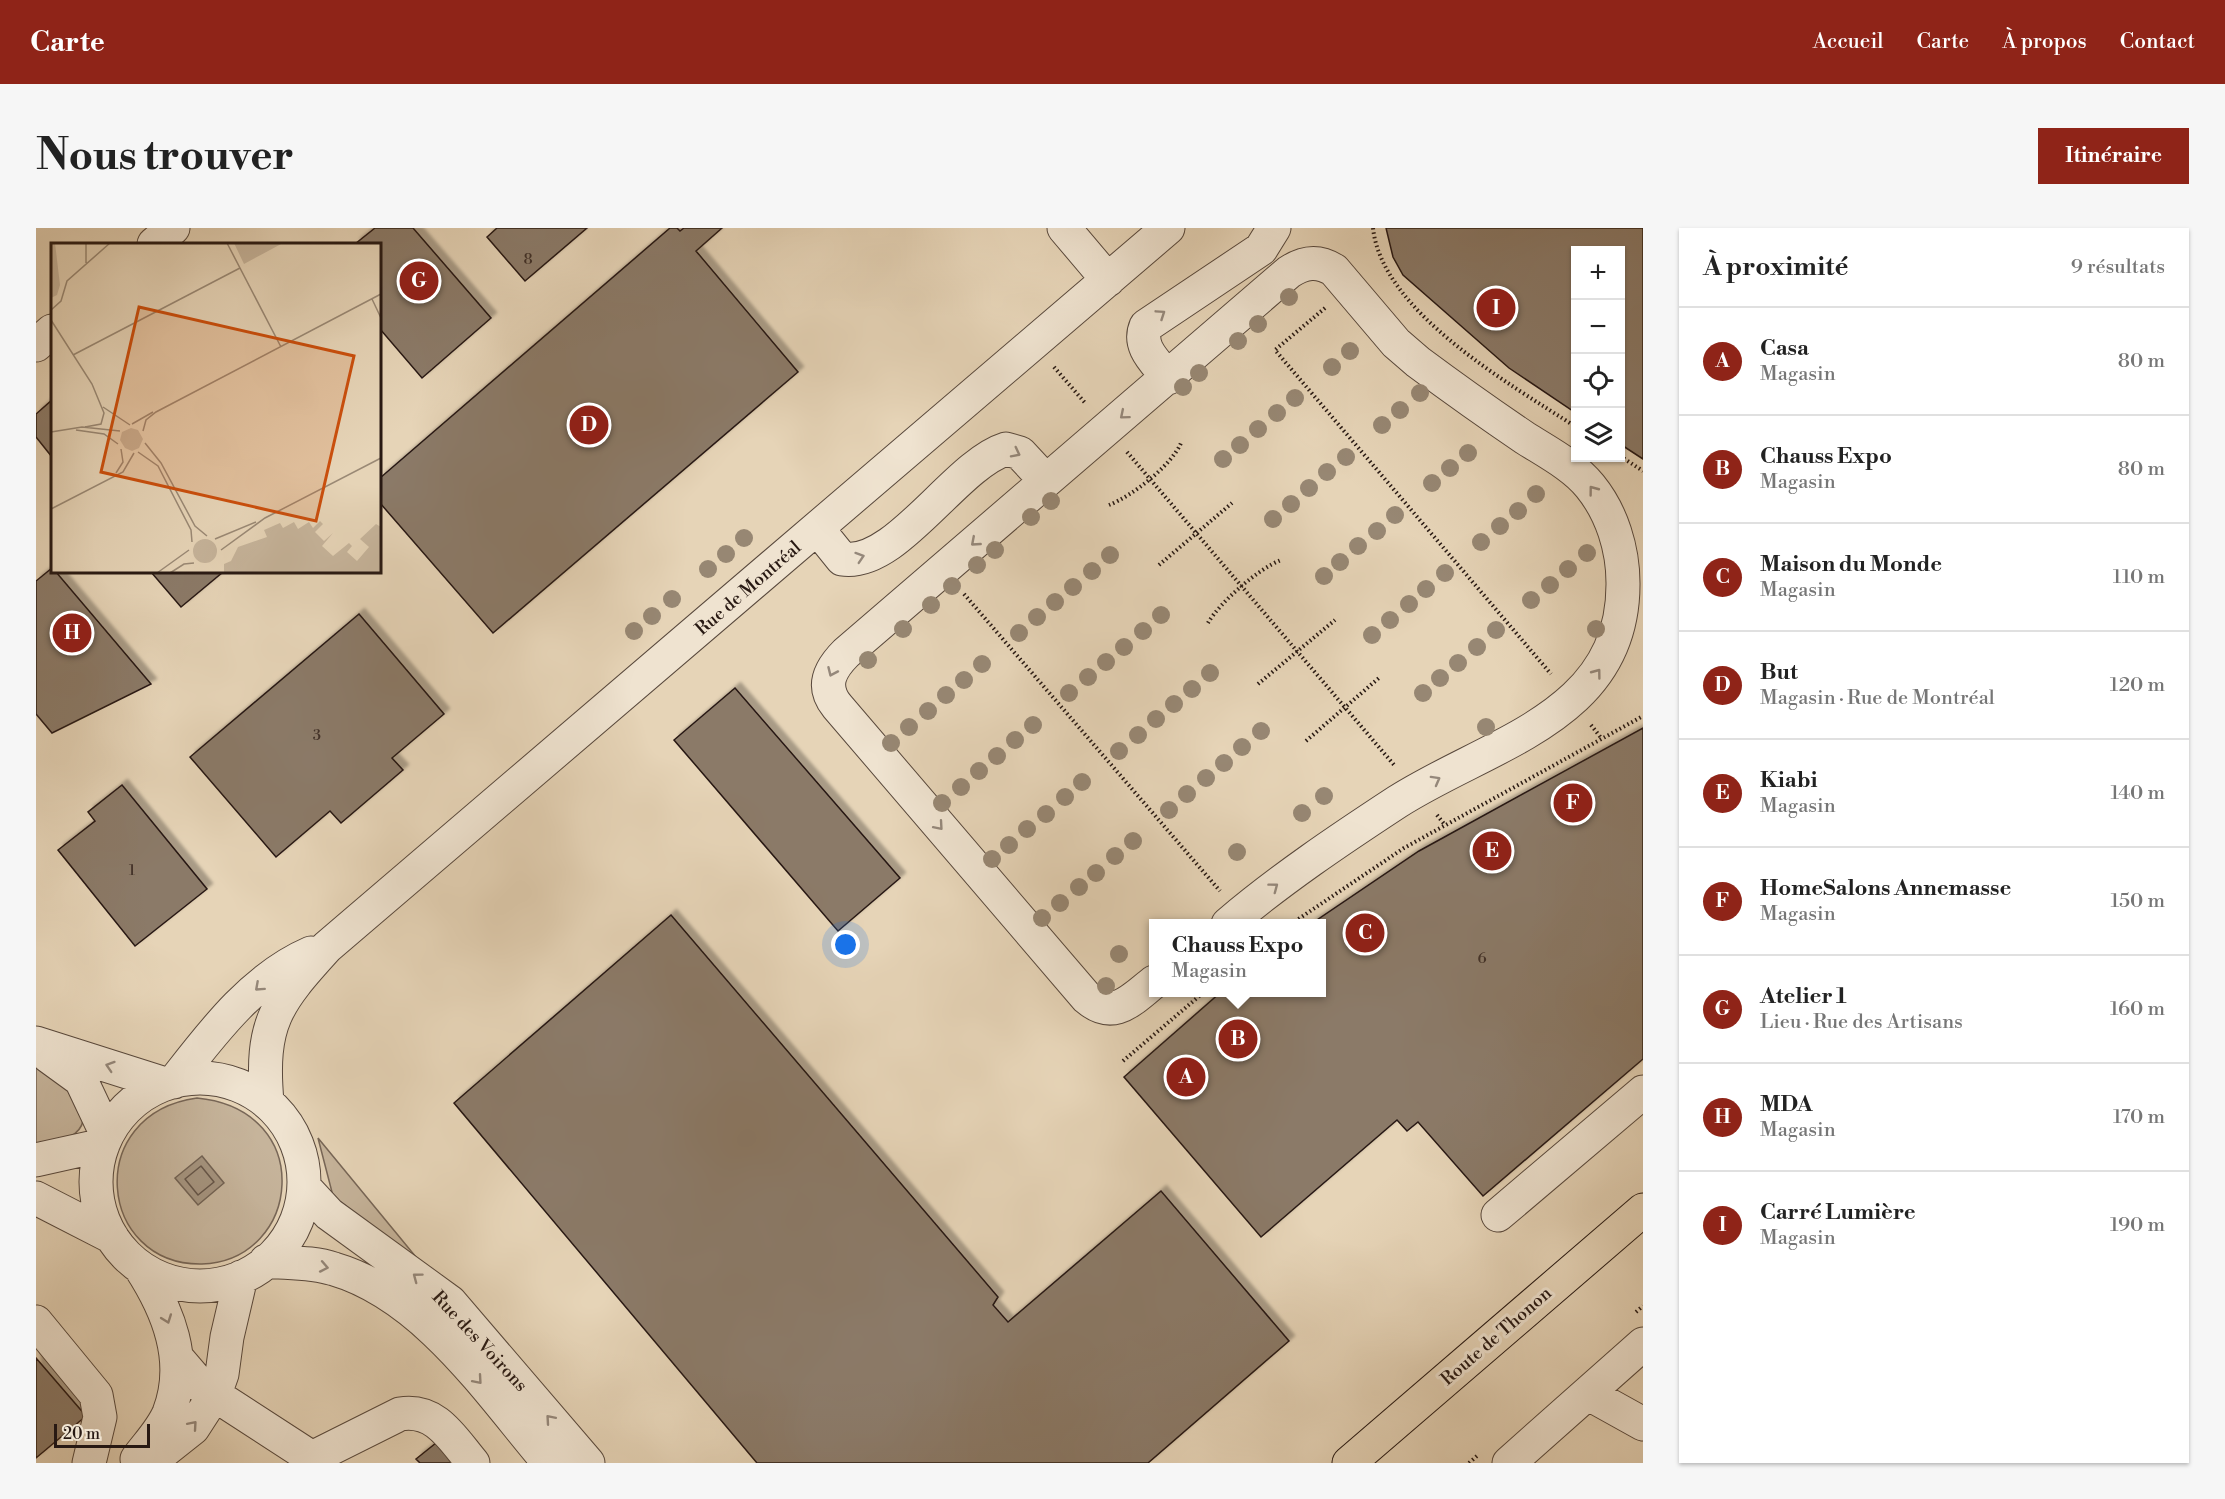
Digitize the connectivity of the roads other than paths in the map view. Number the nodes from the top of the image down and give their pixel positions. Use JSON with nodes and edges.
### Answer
{"nodes":[{"id":1,"x":173,"y":228,"type":"edge"},
{"id":2,"x":1064,"y":228,"type":"edge"},
{"id":3,"x":1168,"y":228,"type":"edge"},
{"id":4,"x":1274,"y":228,"type":"edge"},
{"id":5,"x":155,"y":243,"type":"edge"},
{"id":6,"x":1108,"y":279,"type":"junction"},
{"id":7,"x":51,"y":332,"type":"edge"},
{"id":8,"x":36,"y":345,"type":"edge"},
{"id":9,"x":1168,"y":378,"type":"junction"},
{"id":10,"x":1046,"y":481,"type":"junction"},
{"id":11,"x":817,"y":528,"type":"junction"},
{"id":12,"x":1234,"y":919,"type":"edge"},
{"id":13,"x":327,"y":947,"type":"junction"},
{"id":14,"x":1149,"y":986,"type":"edge"},
{"id":15,"x":36,"y":1043,"type":"edge"},
{"id":16,"x":36,"y":1048,"type":"edge"},
{"id":17,"x":170,"y":1083,"type":"junction"},
{"id":18,"x":1643,"y":1092,"type":"edge"},
{"id":19,"x":267,"y":1102,"type":"junction"},
{"id":20,"x":105,"y":1140,"type":"junction"},
{"id":21,"x":36,"y":1160,"type":"edge"},
{"id":22,"x":304,"y":1187,"type":"junction"},
{"id":23,"x":36,"y":1198,"type":"edge"},
{"id":24,"x":1643,"y":1210,"type":"edge"},
{"id":25,"x":1498,"y":1215,"type":"dead end"},
{"id":26,"x":112,"y":1237,"type":"junction"},
{"id":27,"x":140,"y":1267,"type":"junction"},
{"id":28,"x":254,"y":1269,"type":"junction"},
{"id":29,"x":36,"y":1322,"type":"edge"},
{"id":30,"x":1643,"y":1344,"type":"edge"},
{"id":31,"x":177,"y":1358,"type":"junction"},
{"id":32,"x":215,"y":1394,"type":"junction"},
{"id":33,"x":1589,"y":1394,"type":"junction"},
{"id":34,"x":1643,"y":1424,"type":"edge"},
{"id":35,"x":88,"y":1463,"type":"edge"},
{"id":36,"x":134,"y":1463,"type":"edge"},
{"id":37,"x":149,"y":1463,"type":"edge"},
{"id":38,"x":473,"y":1463,"type":"edge"},
{"id":39,"x":549,"y":1463,"type":"edge"},
{"id":40,"x":588,"y":1463,"type":"edge"},
{"id":41,"x":1349,"y":1463,"type":"edge"},
{"id":42,"x":1509,"y":1463,"type":"edge"}],
"edges":[{"from":1,"to":5,"type":"street"},
{"from":2,"to":6,"type":"street"},
{"from":3,"to":6,"type":"street","name":"Rue de Montréal"},
{"from":9,"to":4,"type":"street","one_way":true},
{"from":6,"to":11,"type":"street","name":"Rue de Montréal"},
{"from":7,"to":8,"type":"street"},
{"from":9,"to":10,"type":"street","one_way":true},
{"from":12,"to":9,"type":"street","one_way":true},
{"from":11,"to":10,"type":"street","one_way":true},
{"from":10,"to":14,"type":"street","one_way":true},
{"from":11,"to":13,"type":"street","name":"Rue de Montréal"},
{"from":13,"to":17,"type":"street","name":"Rue de Montréal","one_way":true},
{"from":13,"to":19,"type":"street","name":"Rue de Montréal"},
{"from":17,"to":15,"type":"street","one_way":true},
{"from":16,"to":20,"type":"street"},
{"from":17,"to":19,"type":"street"},
{"from":17,"to":20,"type":"street"},
{"from":18,"to":25,"type":"street"},
{"from":19,"to":22,"type":"street"},
{"from":20,"to":21,"type":"street"},
{"from":20,"to":26,"type":"street"},
{"from":22,"to":28,"type":"street"},
{"from":40,"to":22,"type":"street","name":"Rue des Voirons","one_way":true},
{"from":23,"to":26,"type":"street"},
{"from":24,"to":41,"type":"main road","name":"Route de Thonon"},
{"from":26,"to":27,"type":"street"},
{"from":27,"to":28,"type":"street"},
{"from":27,"to":31,"type":"street","one_way":true},
{"from":28,"to":32,"type":"street"},
{"from":28,"to":39,"type":"street","name":"Rue des Voirons","one_way":true},
{"from":29,"to":35,"type":"street"},
{"from":30,"to":33,"type":"street"},
{"from":31,"to":32,"type":"street"},
{"from":31,"to":36,"type":"street"},
{"from":37,"to":32,"type":"street","one_way":true},
{"from":32,"to":38,"type":"street"},
{"from":33,"to":34,"type":"street"},
{"from":33,"to":42,"type":"street"}]}
